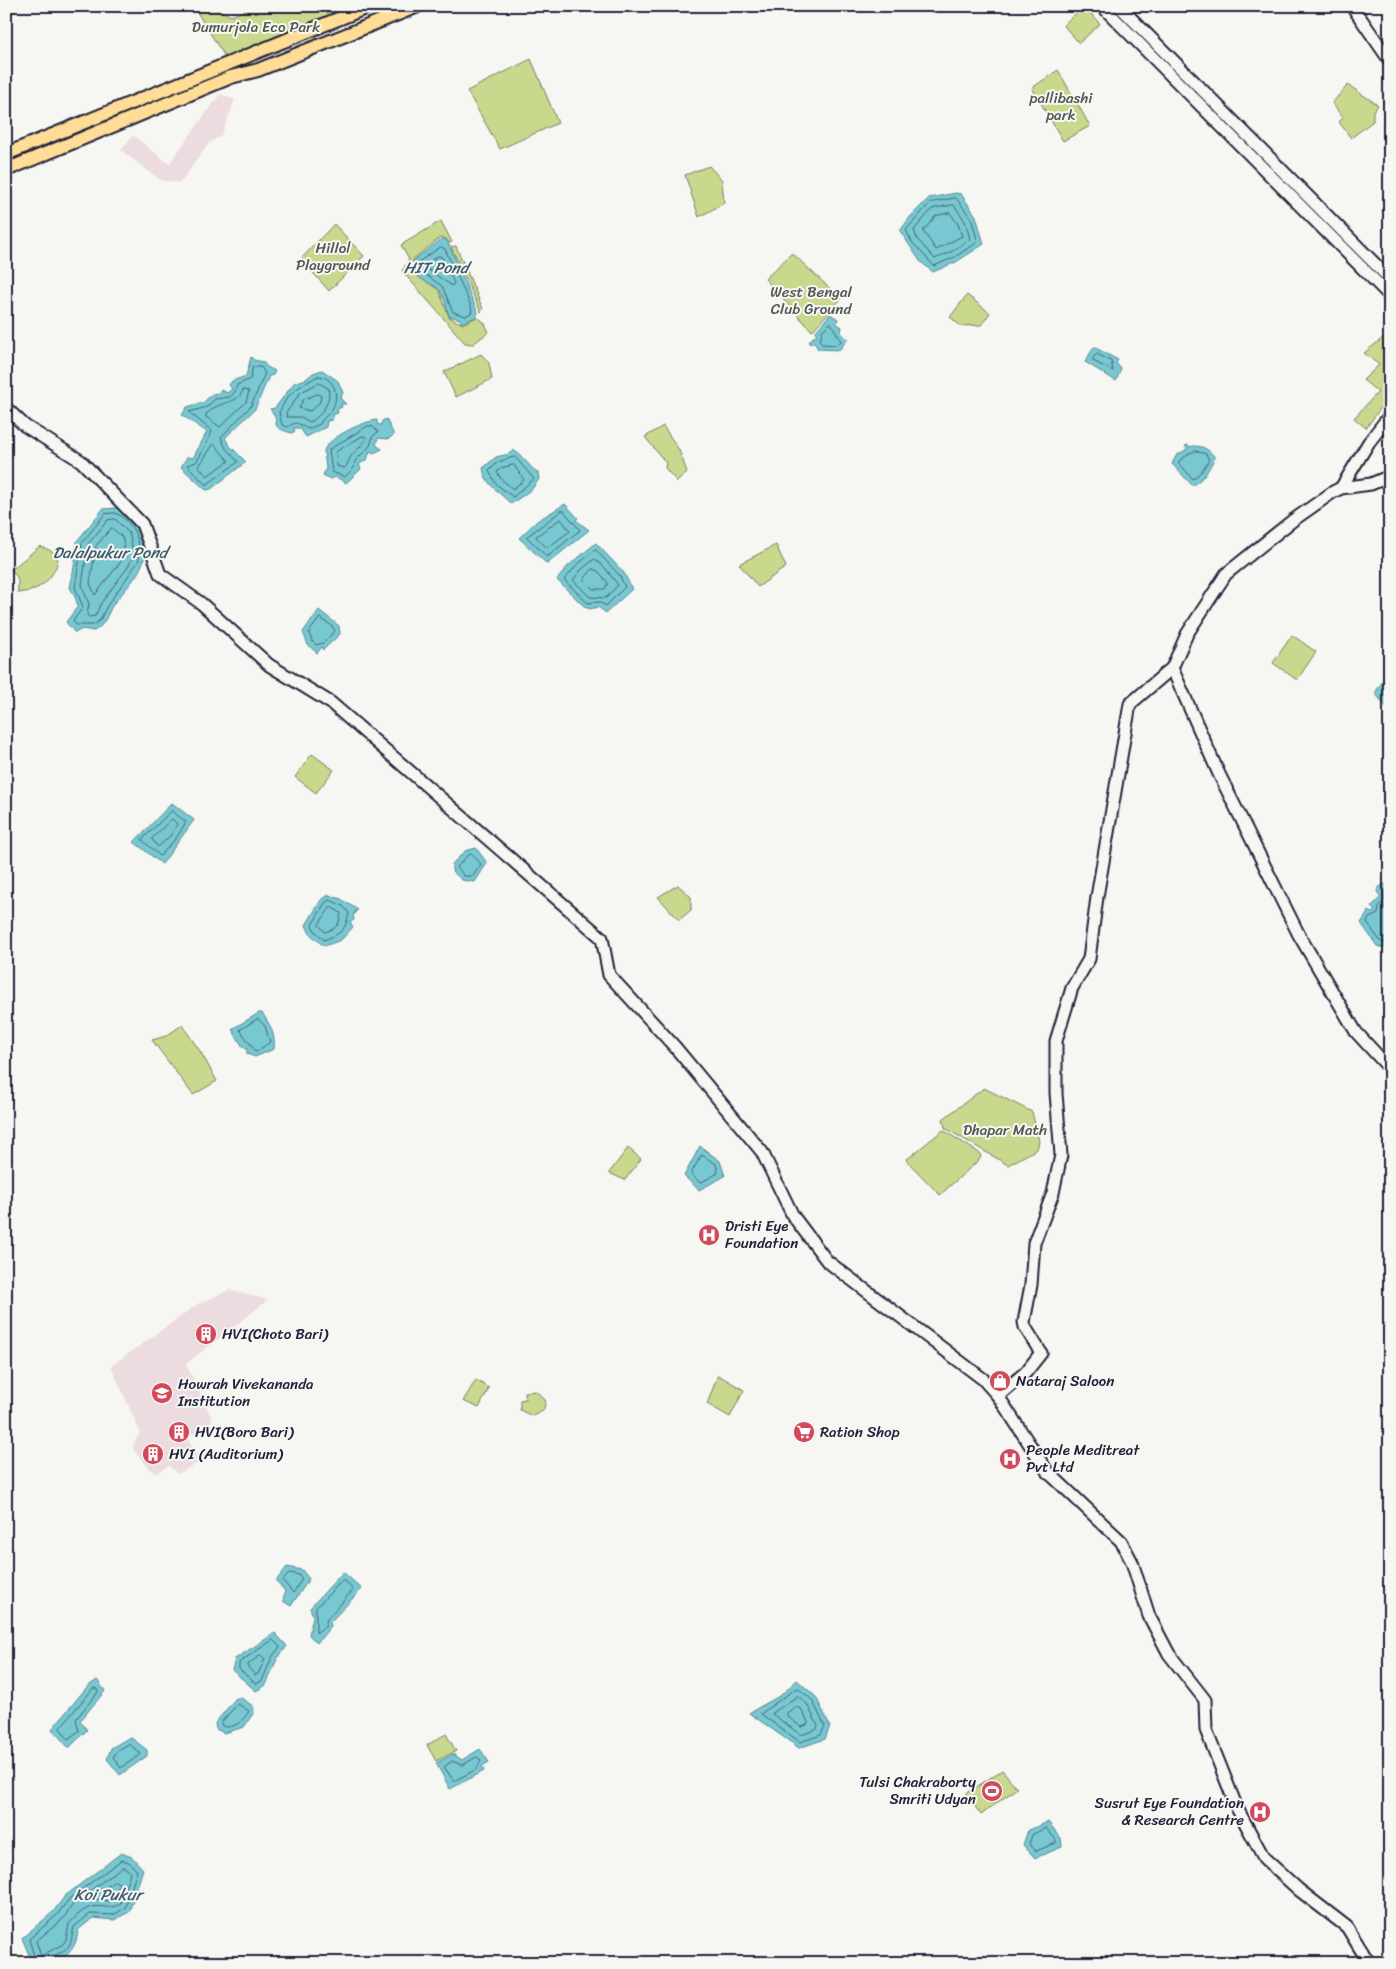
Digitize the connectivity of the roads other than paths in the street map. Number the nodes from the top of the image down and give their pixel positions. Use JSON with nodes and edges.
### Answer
{"nodes":[{"id":1,"x":370,"y":6,"type":"edge"},
{"id":2,"x":418,"y":6,"type":"edge"},
{"id":3,"x":1102,"y":6,"type":"edge"},
{"id":4,"x":1352,"y":6,"type":"edge"},
{"id":5,"x":1122,"y":9,"type":"edge"},
{"id":6,"x":1117,"y":21,"type":"junction"},
{"id":7,"x":1390,"y":61,"type":"edge"},
{"id":8,"x":6,"y":154,"type":"edge"},
{"id":9,"x":6,"y":170,"type":"edge"},
{"id":10,"x":1390,"y":279,"type":"edge"},
{"id":11,"x":1390,"y":296,"type":"edge"},
{"id":12,"x":6,"y":408,"type":"edge"},
{"id":13,"x":1390,"y":415,"type":"edge"},
{"id":14,"x":1390,"y":476,"type":"edge"},
{"id":15,"x":1341,"y":488,"type":"junction"},
{"id":16,"x":1172,"y":668,"type":"junction"},
{"id":17,"x":1390,"y":1069,"type":"edge"},
{"id":18,"x":998,"y":1396,"type":"junction"},
{"id":19,"x":1369,"y":1963,"type":"edge"}],
"edges":[{"from":1,"to":8,"type":"main road"},
{"from":2,"to":9,"type":"main road"},
{"from":3,"to":6,"type":"main road"},
{"from":4,"to":7,"type":"main road"},
{"from":5,"to":6,"type":"main road"},
{"from":5,"to":10,"type":"main road"},
{"from":6,"to":11,"type":"main road"},
{"from":12,"to":18,"type":"main road"},
{"from":13,"to":15,"type":"main road"},
{"from":14,"to":15,"type":"main road"},
{"from":15,"to":16,"type":"main road"},
{"from":16,"to":17,"type":"main road"},
{"from":16,"to":18,"type":"main road"},
{"from":18,"to":19,"type":"main road"}]}
